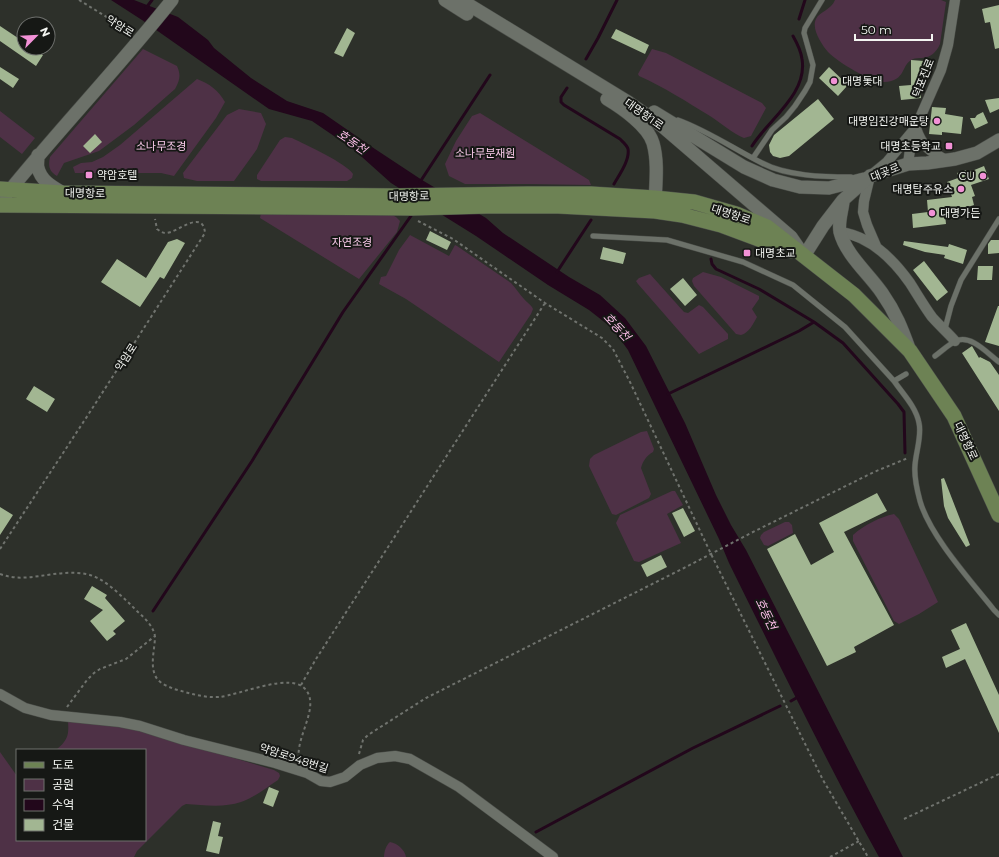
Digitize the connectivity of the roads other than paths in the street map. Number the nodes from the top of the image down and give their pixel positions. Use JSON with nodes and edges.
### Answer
{"nodes":[{"id":1,"x":172,"y":0,"type":"edge"},
{"id":2,"x":445,"y":0,"type":"edge"},
{"id":3,"x":461,"y":0,"type":"edge"},
{"id":4,"x":822,"y":0,"type":"edge"},
{"id":5,"x":955,"y":0,"type":"edge"},
{"id":6,"x":628,"y":102,"type":"junction"},
{"id":7,"x":658,"y":113,"type":"junction"},
{"id":8,"x":916,"y":128,"type":"junction"},
{"id":9,"x":999,"y":140,"type":"edge"},
{"id":10,"x":38,"y":155,"type":"junction"},
{"id":11,"x":753,"y":158,"type":"junction"},
{"id":12,"x":946,"y":160,"type":"junction"},
{"id":13,"x":908,"y":164,"type":"junction"},
{"id":14,"x":870,"y":176,"type":"junction"},
{"id":15,"x":6,"y":189,"type":"edge"},
{"id":16,"x":63,"y":193,"type":"junction"},
{"id":17,"x":843,"y":200,"type":"junction"},
{"id":18,"x":0,"y":204,"type":"edge"},
{"id":19,"x":655,"y":204,"type":"junction"},
{"id":20,"x":999,"y":219,"type":"edge"},
{"id":21,"x":840,"y":232,"type":"junction"},
{"id":22,"x":593,"y":236,"type":"dead end"},
{"id":23,"x":876,"y":246,"type":"junction"},
{"id":24,"x":804,"y":256,"type":"junction"},
{"id":25,"x":945,"y":329,"type":"junction"},
{"id":26,"x":956,"y":341,"type":"junction"},
{"id":27,"x":910,"y":351,"type":"junction"},
{"id":28,"x":936,"y":356,"type":"dead end"},
{"id":29,"x":999,"y":362,"type":"edge"},
{"id":30,"x":906,"y":374,"type":"dead end"},
{"id":31,"x":894,"y":381,"type":"junction"},
{"id":32,"x":997,"y":506,"type":"edge"},
{"id":33,"x":999,"y":615,"type":"edge"},
{"id":34,"x":0,"y":694,"type":"edge"},
{"id":35,"x":553,"y":857,"type":"edge"}],
"edges":[{"from":1,"to":10,"type":"street","name":"약암로"},
{"from":2,"to":19,"type":"street","name":"대명항1로"},
{"from":3,"to":6,"type":"street","name":"대명항1로"},
{"from":4,"to":11,"type":"lane"},
{"from":5,"to":8,"type":"street","name":"덕포진로"},
{"from":6,"to":7,"type":"street"},
{"from":6,"to":24,"type":"street","name":"대명항1로"},
{"from":7,"to":11,"type":"lane"},
{"from":7,"to":14,"type":"street"},
{"from":8,"to":12,"type":"street"},
{"from":8,"to":13,"type":"street","name":"덕포진로"},
{"from":8,"to":14,"type":"street"},
{"from":9,"to":12,"type":"street","name":"대곶로"},
{"from":10,"to":15,"type":"street","name":"약암로"},
{"from":10,"to":16,"type":"street"},
{"from":11,"to":14,"type":"lane"},
{"from":12,"to":13,"type":"street","name":"대곶로"},
{"from":13,"to":14,"type":"street","name":"대곶로"},
{"from":14,"to":17,"type":"street","name":"대곶로"},
{"from":14,"to":23,"type":"street"},
{"from":15,"to":16,"type":"main road","name":"대명항로"},
{"from":15,"to":18,"type":"street","name":"약암로"},
{"from":16,"to":19,"type":"main road","name":"대명항로"},
{"from":17,"to":21,"type":"street"},
{"from":17,"to":24,"type":"street","name":"대곶로"},
{"from":18,"to":19,"type":"main road","name":"대명항로"},
{"from":19,"to":24,"type":"main road","name":"대명항로"},
{"from":20,"to":25,"type":"lane"},
{"from":21,"to":23,"type":"street"},
{"from":21,"to":27,"type":"street"},
{"from":22,"to":31,"type":"lane"},
{"from":23,"to":25,"type":"street"},
{"from":24,"to":27,"type":"main road","name":"대명항로"},
{"from":25,"to":26,"type":"street"},
{"from":26,"to":28,"type":"lane"},
{"from":26,"to":29,"type":"lane"},
{"from":27,"to":32,"type":"main road","name":"대명항로"},
{"from":30,"to":31,"type":"lane"},
{"from":31,"to":33,"type":"lane"},
{"from":34,"to":35,"type":"street","name":"약암로948번길"}]}
